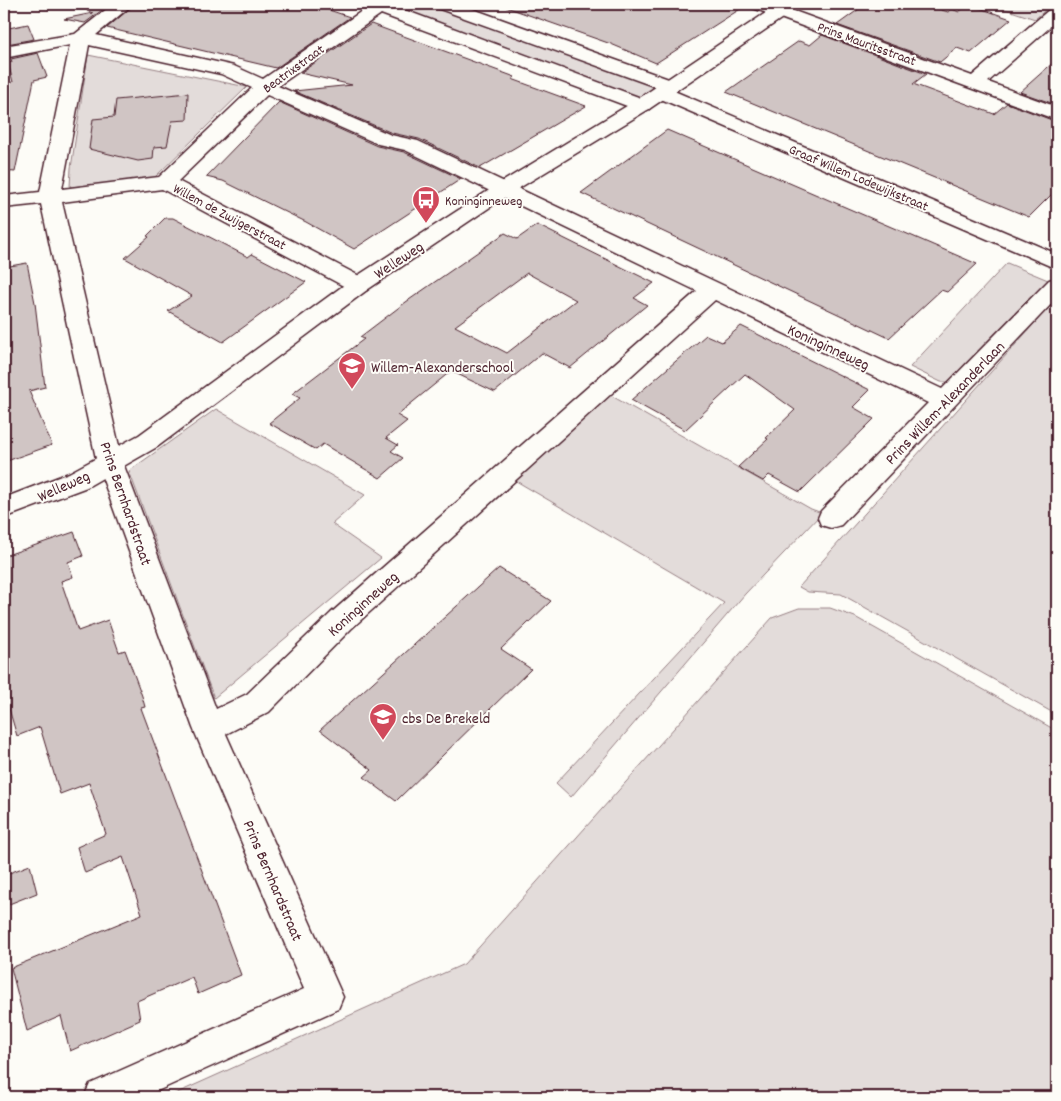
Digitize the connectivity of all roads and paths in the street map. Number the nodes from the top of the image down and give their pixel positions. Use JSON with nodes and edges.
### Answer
{"nodes":[{"id":1,"x":124,"y":4,"type":"edge"},
{"id":2,"x":443,"y":4,"type":"edge"},
{"id":3,"x":759,"y":4,"type":"edge"},
{"id":4,"x":381,"y":5,"type":"edge"},
{"id":5,"x":785,"y":8,"type":"edge"},
{"id":6,"x":1057,"y":12,"type":"edge"},
{"id":7,"x":82,"y":38,"type":"junction"},
{"id":8,"x":4,"y":52,"type":"edge"},
{"id":9,"x":975,"y":83,"type":"junction"},
{"id":10,"x":264,"y":87,"type":"junction"},
{"id":11,"x":665,"y":89,"type":"junction"},
{"id":12,"x":642,"y":105,"type":"junction"},
{"id":13,"x":1057,"y":114,"type":"edge"},
{"id":14,"x":166,"y":182,"type":"junction"},
{"id":15,"x":504,"y":189,"type":"junction"},
{"id":16,"x":50,"y":197,"type":"junction"},
{"id":17,"x":4,"y":202,"type":"edge"},
{"id":18,"x":1057,"y":262,"type":"edge"},
{"id":19,"x":359,"y":285,"type":"junction"},
{"id":20,"x":1057,"y":285,"type":"edge"},
{"id":21,"x":712,"y":290,"type":"junction"},
{"id":22,"x":946,"y":401,"type":"junction"},
{"id":23,"x":110,"y":463,"type":"junction"},
{"id":24,"x":4,"y":508,"type":"edge"},
{"id":25,"x":831,"y":518,"type":"dead end"},
{"id":26,"x":208,"y":728,"type":"junction"},
{"id":27,"x":103,"y":1097,"type":"edge"}],
"edges":[{"from":1,"to":7,"type":"street"},
{"from":2,"to":11,"type":"street","name":"Graaf Willem Lodewijkstraat"},
{"from":3,"to":5,"type":"street","name":"Prins Mauritsstraat"},
{"from":4,"to":10,"type":"street","name":"Beatrixstraat"},
{"from":4,"to":12,"type":"street"},
{"from":5,"to":9,"type":"street","name":"Prins Mauritsstraat"},
{"from":5,"to":11,"type":"street","name":"Welleweg"},
{"from":6,"to":9,"type":"street"},
{"from":7,"to":8,"type":"street","name":"Koninginneweg"},
{"from":7,"to":10,"type":"street","name":"Koninginneweg"},
{"from":7,"to":16,"type":"street","name":"Prins Bernhardstraat"},
{"from":9,"to":13,"type":"street","name":"Prins Mauritsstraat"},
{"from":10,"to":14,"type":"street","name":"Beatrixstraat"},
{"from":10,"to":15,"type":"street","name":"Koninginneweg"},
{"from":11,"to":12,"type":"street","name":"Welleweg"},
{"from":11,"to":18,"type":"street","name":"Graaf Willem Lodewijkstraat"},
{"from":12,"to":15,"type":"street","name":"Welleweg"},
{"from":14,"to":16,"type":"street","name":"Willem de Zwijgerstraat"},
{"from":14,"to":19,"type":"street","name":"Willem de Zwijgerstraat"},
{"from":15,"to":19,"type":"street","name":"Welleweg"},
{"from":15,"to":21,"type":"street","name":"Koninginneweg"},
{"from":16,"to":17,"type":"street","name":"Willem de Zwijgerstraat"},
{"from":16,"to":23,"type":"street","name":"Prins Bernhardstraat"},
{"from":19,"to":23,"type":"street","name":"Welleweg"},
{"from":20,"to":22,"type":"street","name":"Prins Willem-Alexanderlaan"},
{"from":21,"to":22,"type":"street","name":"Koninginneweg"},
{"from":21,"to":26,"type":"street","name":"Koninginneweg"},
{"from":22,"to":25,"type":"street","name":"Prins Willem-Alexanderlaan"},
{"from":23,"to":24,"type":"street","name":"Welleweg"},
{"from":23,"to":26,"type":"street","name":"Prins Bernhardstraat"},
{"from":26,"to":27,"type":"street","name":"Prins Bernhardstraat"}]}
